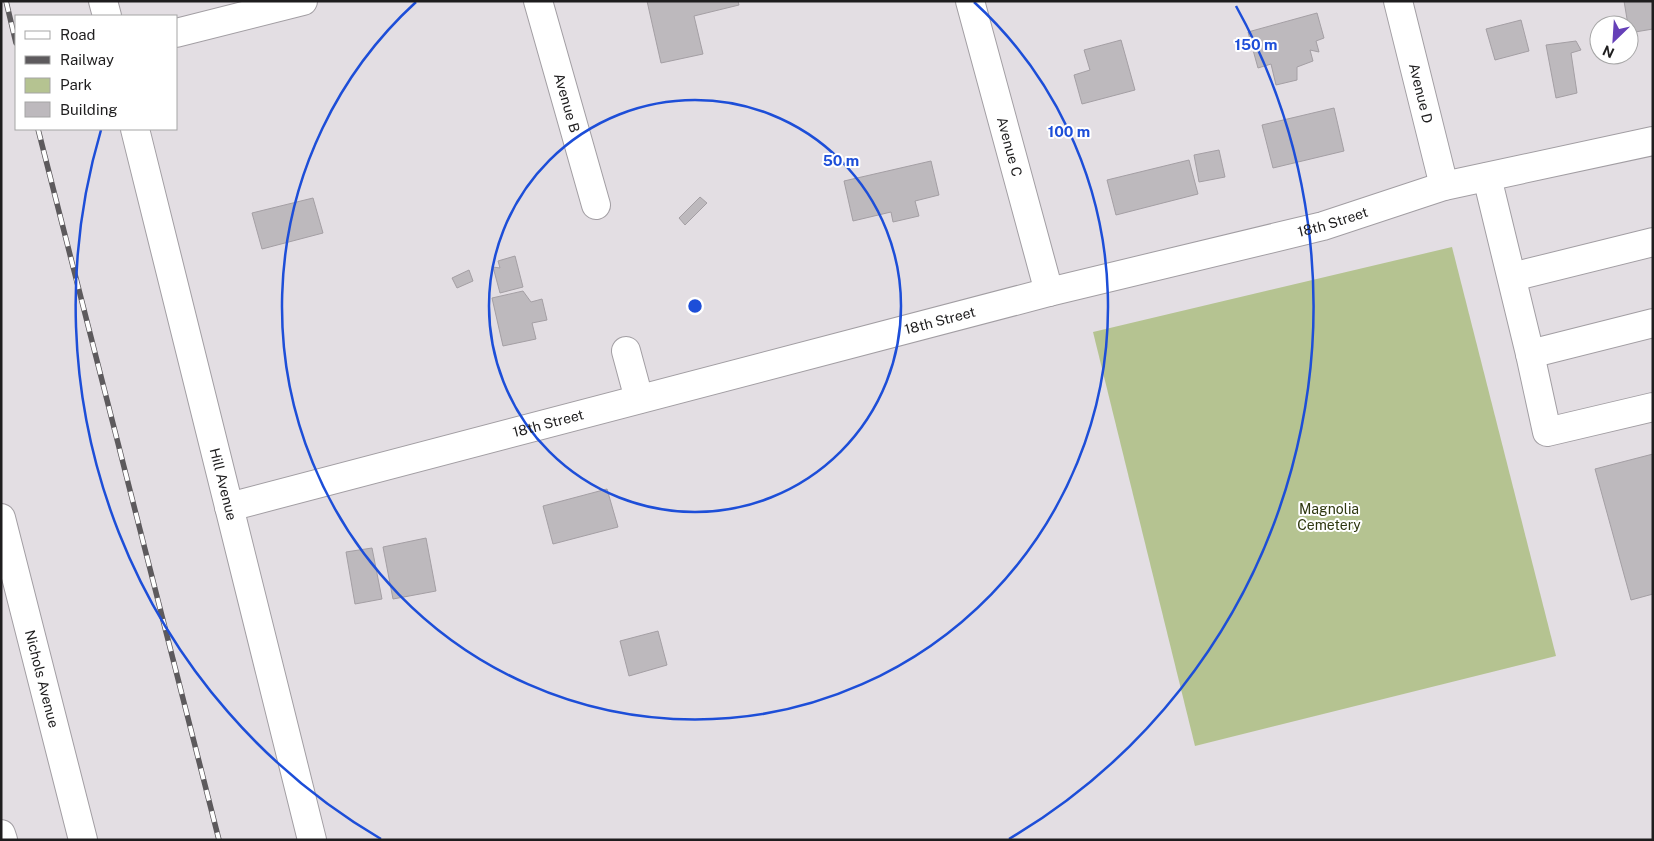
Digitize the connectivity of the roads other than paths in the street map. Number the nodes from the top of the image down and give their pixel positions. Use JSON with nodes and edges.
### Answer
{"nodes":[{"id":1,"x":103,"y":1,"type":"edge"},
{"id":2,"x":303,"y":1,"type":"edge"},
{"id":3,"x":538,"y":1,"type":"edge"},
{"id":4,"x":970,"y":1,"type":"edge"},
{"id":5,"x":1398,"y":1,"type":"edge"},
{"id":6,"x":107,"y":15,"type":"edge"},
{"id":7,"x":178,"y":32,"type":"edge"},
{"id":8,"x":135,"y":130,"type":"edge"},
{"id":9,"x":1653,"y":141,"type":"edge"},
{"id":10,"x":1487,"y":177,"type":"junction"},
{"id":11,"x":1444,"y":186,"type":"junction"},
{"id":12,"x":596,"y":205,"type":"dead end"},
{"id":13,"x":1653,"y":242,"type":"edge"},
{"id":14,"x":1512,"y":277,"type":"junction"},
{"id":15,"x":1049,"y":292,"type":"junction"},
{"id":16,"x":1653,"y":324,"type":"edge"},
{"id":17,"x":626,"y":351,"type":"dead end"},
{"id":18,"x":1530,"y":354,"type":"junction"},
{"id":19,"x":639,"y":399,"type":"junction"},
{"id":20,"x":1653,"y":407,"type":"edge"},
{"id":21,"x":229,"y":506,"type":"junction"},
{"id":22,"x":1,"y":518,"type":"edge"},
{"id":23,"x":1,"y":834,"type":"edge"},
{"id":24,"x":3,"y":840,"type":"edge"},
{"id":25,"x":83,"y":840,"type":"edge"},
{"id":26,"x":312,"y":840,"type":"edge"}],
"edges":[{"from":1,"to":6,"type":"street"},
{"from":2,"to":7,"type":"street"},
{"from":3,"to":12,"type":"street","name":"Avenue B"},
{"from":4,"to":15,"type":"street","name":"Avenue C"},
{"from":5,"to":11,"type":"street","name":"Avenue D"},
{"from":8,"to":21,"type":"street","name":"Hill Avenue"},
{"from":9,"to":10,"type":"street","name":"18th Street"},
{"from":10,"to":11,"type":"street","name":"18th Street"},
{"from":10,"to":14,"type":"street"},
{"from":11,"to":15,"type":"street","name":"18th Street"},
{"from":13,"to":14,"type":"street"},
{"from":14,"to":18,"type":"street"},
{"from":15,"to":19,"type":"street","name":"18th Street"},
{"from":16,"to":18,"type":"street"},
{"from":17,"to":19,"type":"street"},
{"from":18,"to":20,"type":"street"},
{"from":19,"to":21,"type":"street","name":"18th Street"},
{"from":21,"to":26,"type":"street","name":"Hill Avenue"},
{"from":22,"to":25,"type":"street","name":"Nichols Avenue"},
{"from":23,"to":24,"type":"street"}]}
